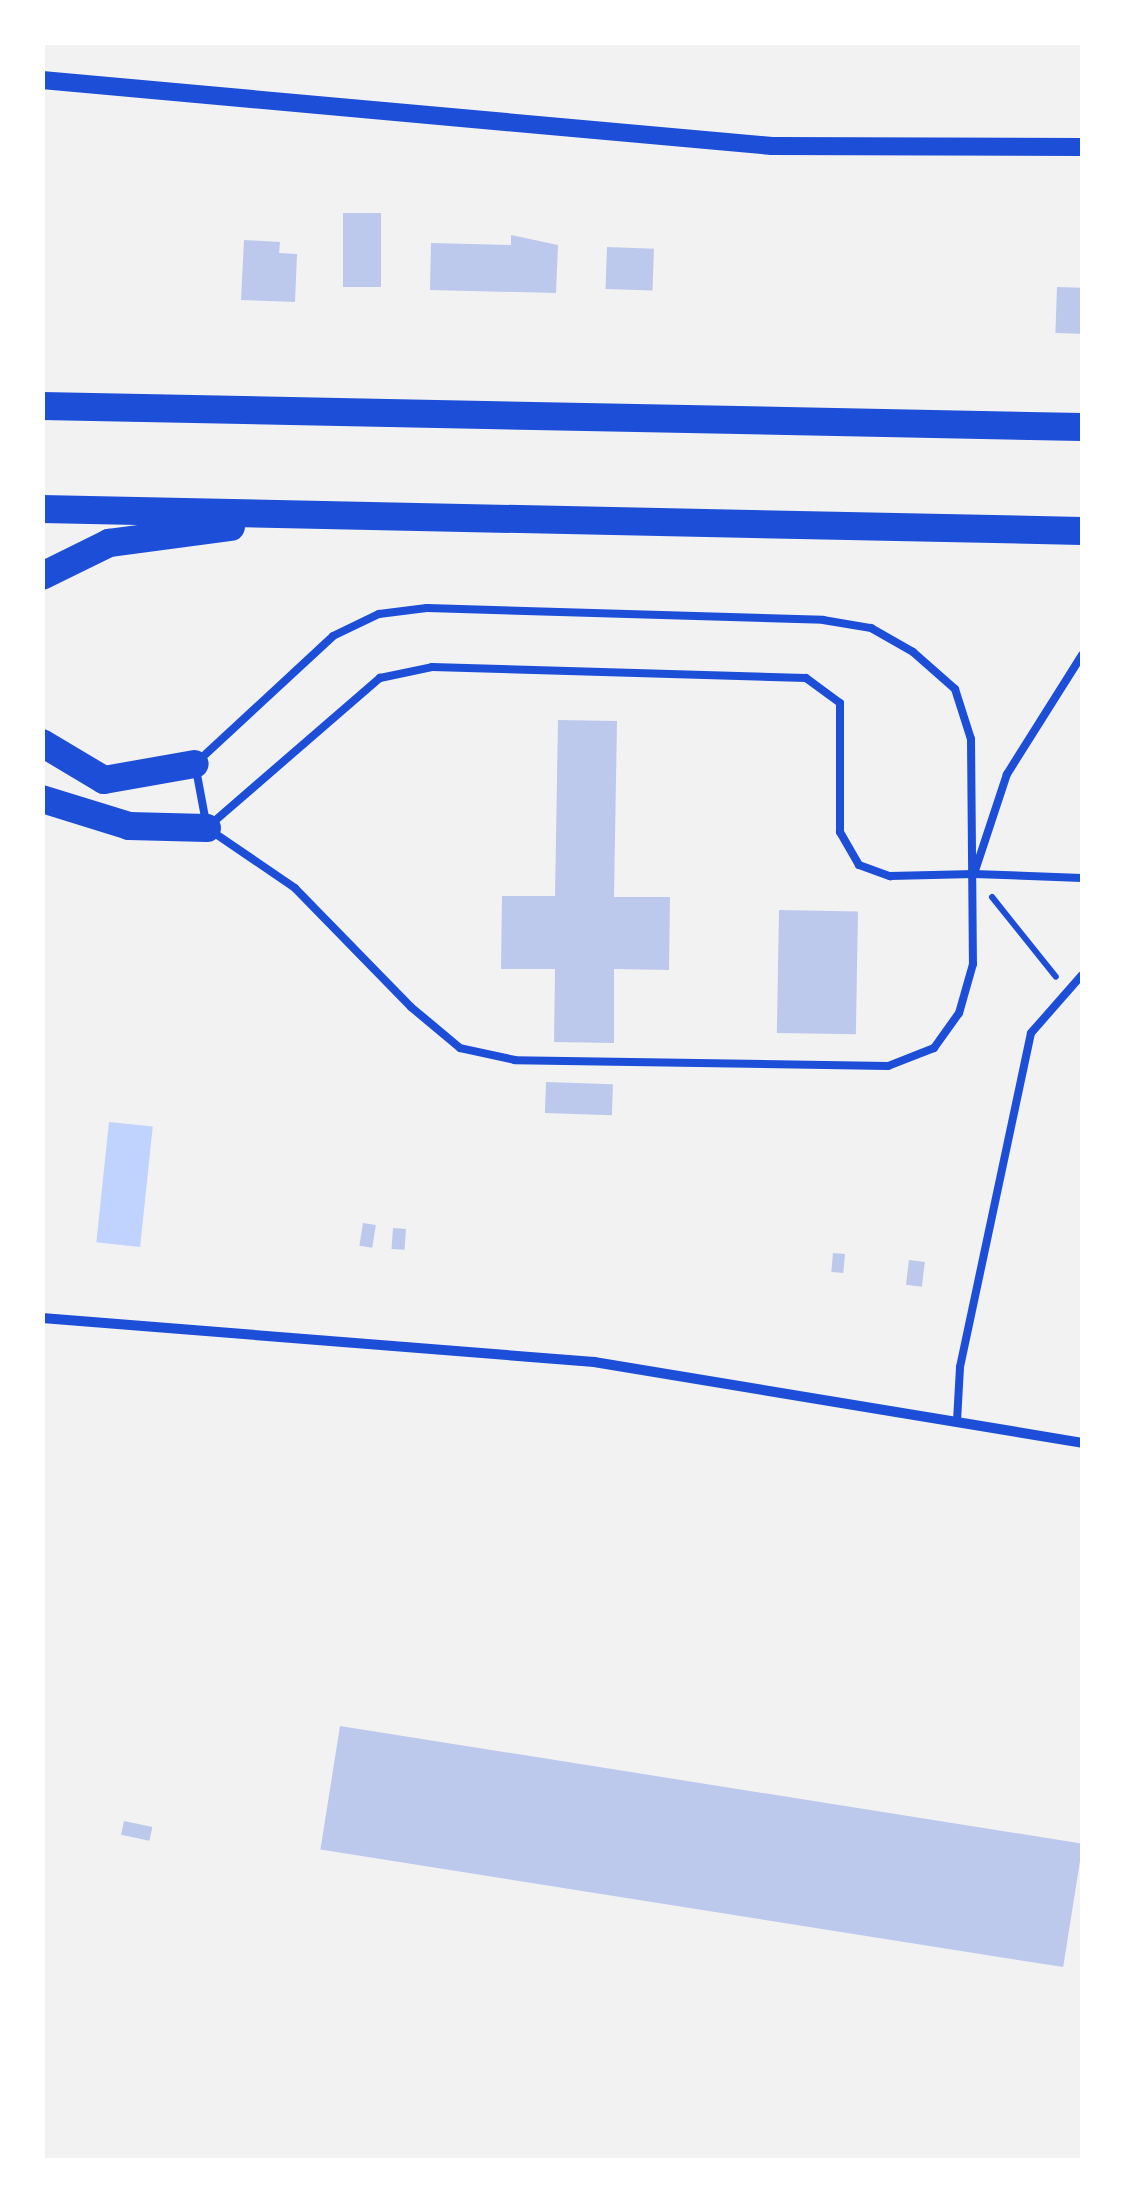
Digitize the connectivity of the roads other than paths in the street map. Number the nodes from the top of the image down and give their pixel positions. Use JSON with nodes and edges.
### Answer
{"nodes":[{"id":1,"x":42,"y":80,"type":"edge"},
{"id":2,"x":1082,"y":147,"type":"edge"},
{"id":3,"x":42,"y":406,"type":"edge"},
{"id":4,"x":1082,"y":428,"type":"edge"},
{"id":5,"x":42,"y":509,"type":"edge"},
{"id":6,"x":322,"y":514,"type":"junction"},
{"id":7,"x":1082,"y":532,"type":"edge"},
{"id":8,"x":42,"y":576,"type":"edge"},
{"id":9,"x":1082,"y":655,"type":"edge"},
{"id":10,"x":42,"y":743,"type":"edge"},
{"id":11,"x":195,"y":764,"type":"junction"},
{"id":12,"x":42,"y":799,"type":"edge"},
{"id":13,"x":206,"y":828,"type":"junction"},
{"id":14,"x":974,"y":874,"type":"junction"},
{"id":15,"x":1082,"y":878,"type":"edge"},
{"id":16,"x":1082,"y":975,"type":"edge"},
{"id":17,"x":42,"y":1318,"type":"edge"},
{"id":18,"x":958,"y":1421,"type":"junction"},
{"id":19,"x":1082,"y":1443,"type":"edge"}],
"edges":[{"from":1,"to":2,"type":"street"},
{"from":3,"to":4,"type":"highway"},
{"from":5,"to":6,"type":"highway"},
{"from":6,"to":7,"type":"highway"},
{"from":6,"to":8,"type":"highway"},
{"from":9,"to":14,"type":"lane"},
{"from":10,"to":11,"type":"highway"},
{"from":11,"to":13,"type":"lane"},
{"from":11,"to":14,"type":"lane"},
{"from":12,"to":13,"type":"highway"},
{"from":13,"to":14,"type":"lane"},
{"from":13,"to":14,"type":"lane"},
{"from":14,"to":15,"type":"lane"},
{"from":16,"to":18,"type":"lane"},
{"from":17,"to":18,"type":"street"},
{"from":18,"to":19,"type":"street"}]}
